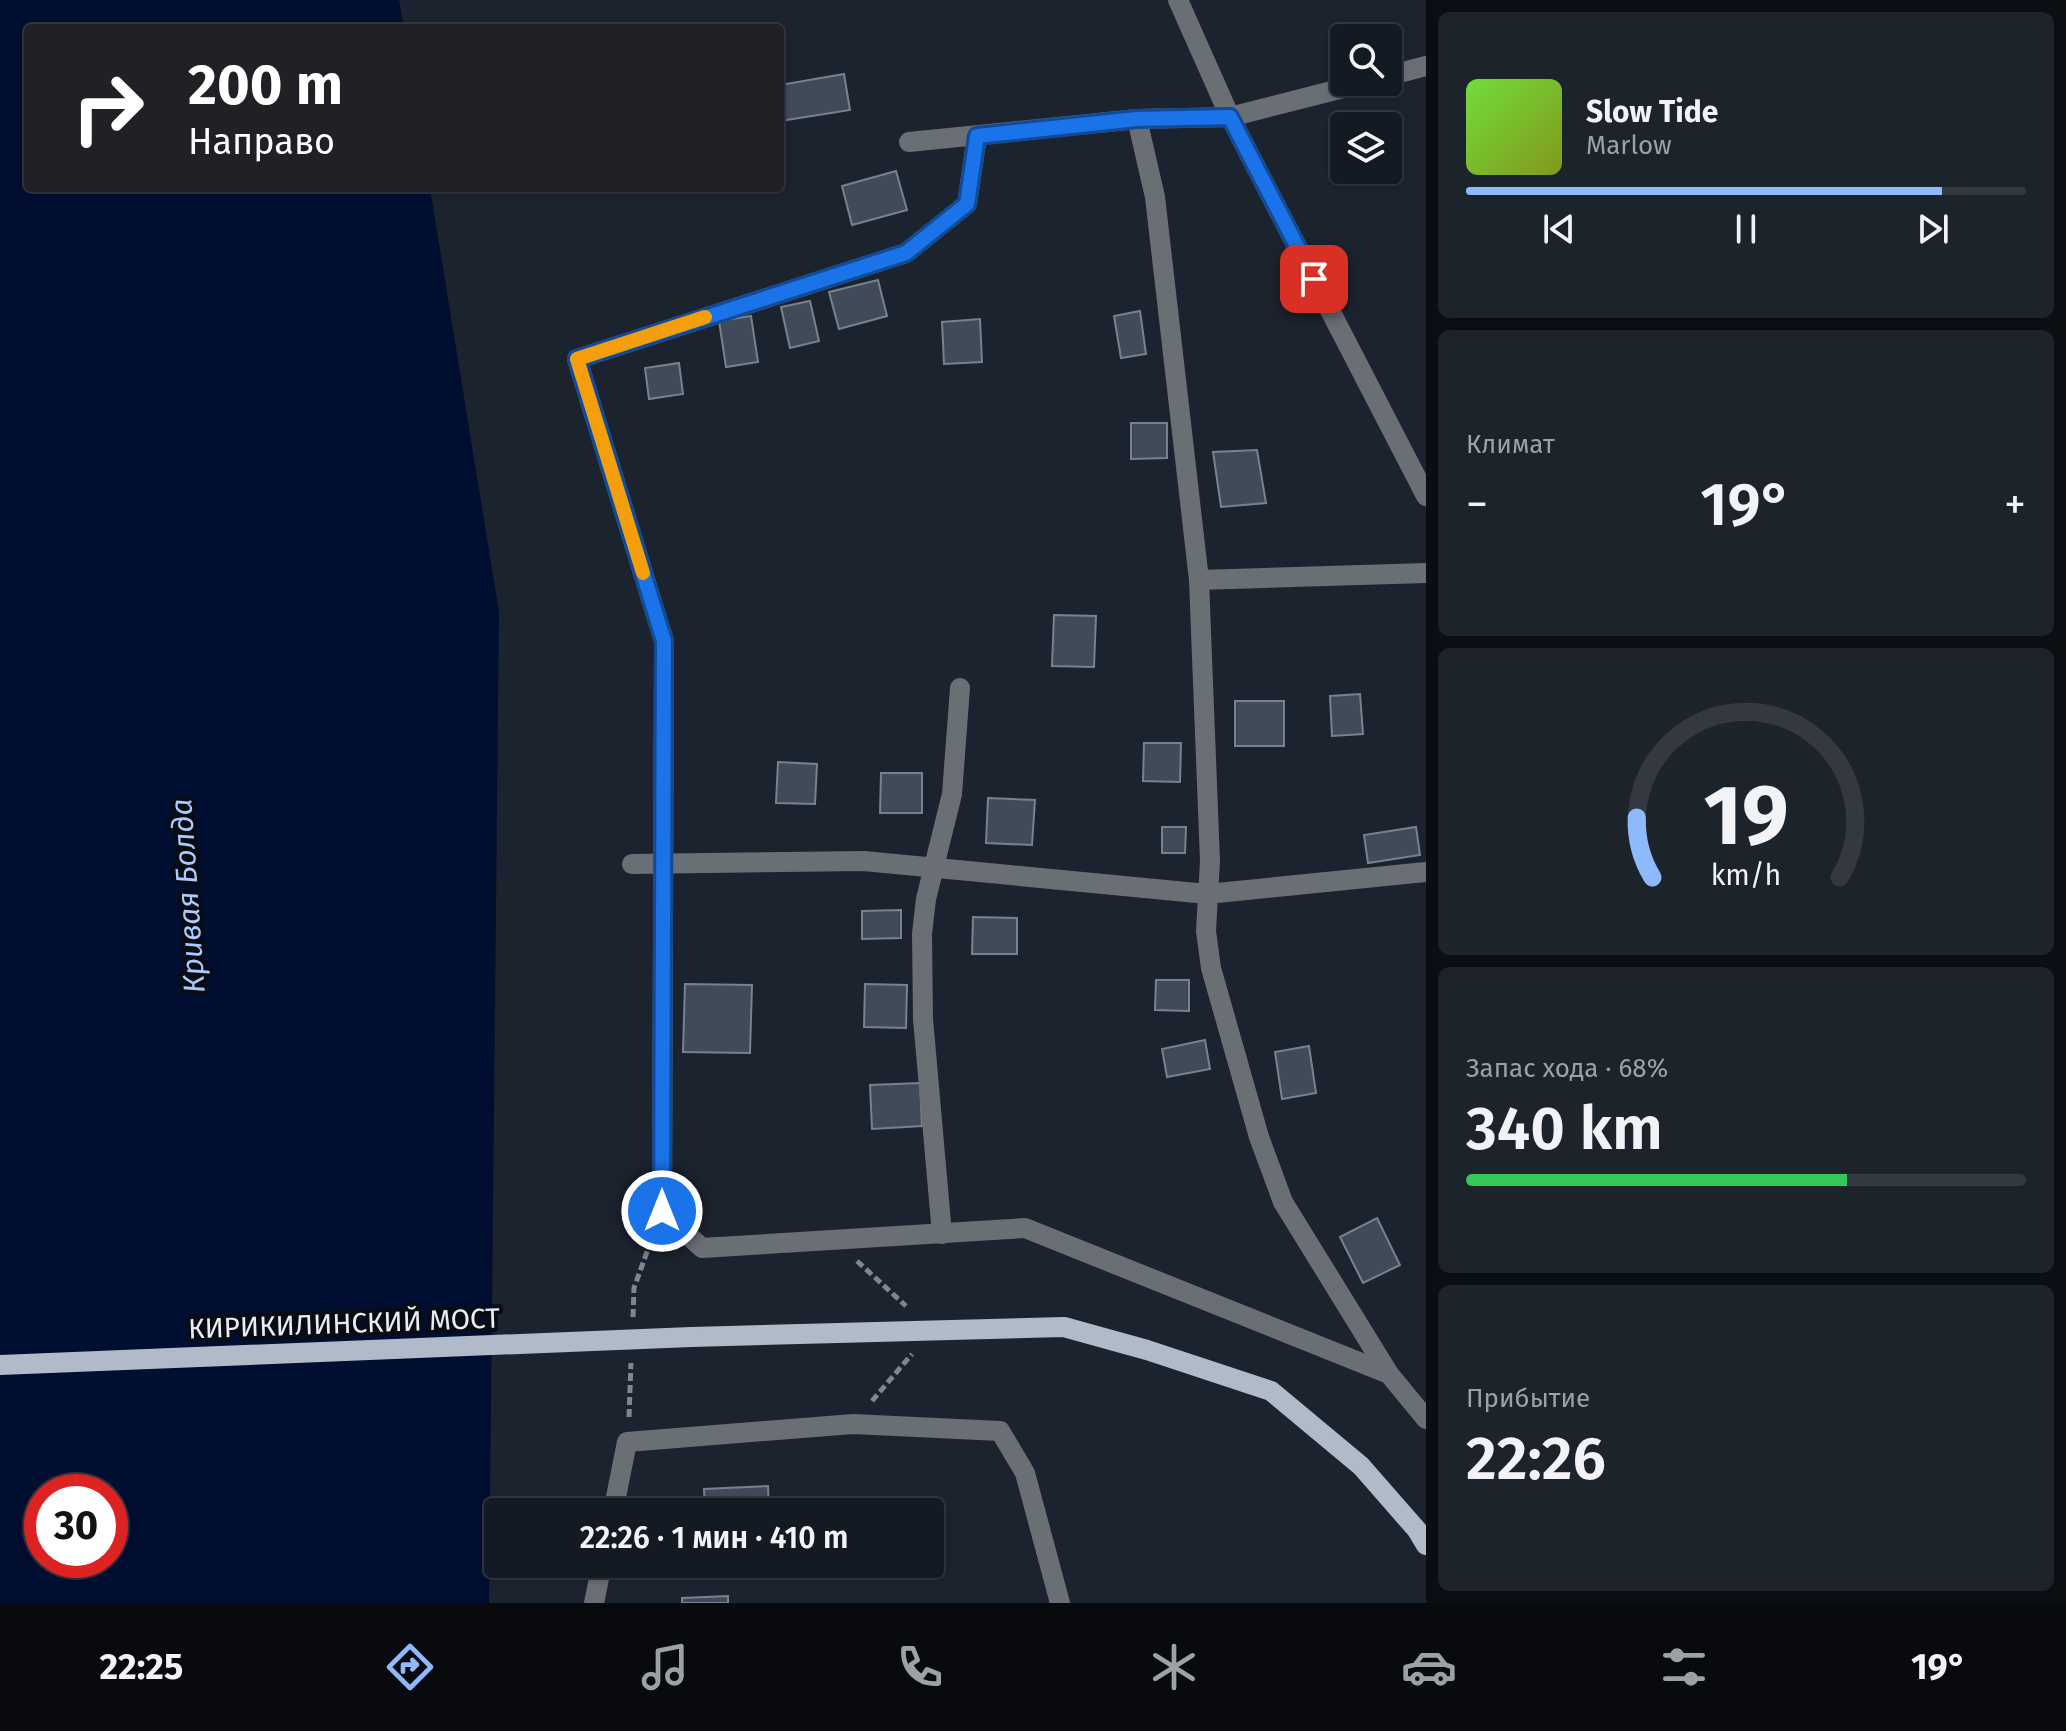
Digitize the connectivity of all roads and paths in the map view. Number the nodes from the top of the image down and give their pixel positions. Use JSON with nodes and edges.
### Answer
{"nodes":[{"id":1,"x":1178,"y":0,"type":"edge"},
{"id":2,"x":1426,"y":66,"type":"edge"},
{"id":3,"x":1402,"y":72,"type":"edge"},
{"id":4,"x":1330,"y":91,"type":"edge"},
{"id":5,"x":1230,"y":117,"type":"junction"},
{"id":6,"x":1137,"y":119,"type":"junction"},
{"id":7,"x":977,"y":136,"type":"junction"},
{"id":8,"x":909,"y":142,"type":"dead end"},
{"id":9,"x":1426,"y":496,"type":"edge"},
{"id":10,"x":1426,"y":573,"type":"edge"},
{"id":11,"x":1199,"y":580,"type":"junction"},
{"id":12,"x":960,"y":688,"type":"dead end"},
{"id":13,"x":632,"y":864,"type":"dead end"},
{"id":14,"x":663,"y":865,"type":"junction"},
{"id":15,"x":935,"y":866,"type":"junction"},
{"id":16,"x":1426,"y":872,"type":"edge"},
{"id":17,"x":1207,"y":894,"type":"junction"},
{"id":18,"x":942,"y":1234,"type":"junction"},
{"id":19,"x":833,"y":1240,"type":"junction"},
{"id":20,"x":906,"y":1306,"type":"dead end"},
{"id":21,"x":915,"y":1350,"type":"dead end"},
{"id":22,"x":0,"y":1365,"type":"edge"},
{"id":23,"x":1389,"y":1374,"type":"junction"},
{"id":24,"x":1426,"y":1419,"type":"edge"},
{"id":25,"x":853,"y":1424,"type":"junction"},
{"id":26,"x":616,"y":1498,"type":"edge"},
{"id":27,"x":1426,"y":1545,"type":"edge"},
{"id":28,"x":599,"y":1578,"type":"edge"},
{"id":29,"x":594,"y":1603,"type":"edge"},
{"id":30,"x":1060,"y":1603,"type":"edge"}],
"edges":[{"from":1,"to":5,"type":"street"},
{"from":2,"to":3,"type":"street"},
{"from":4,"to":5,"type":"street"},
{"from":5,"to":6,"type":"street"},
{"from":5,"to":9,"type":"street"},
{"from":6,"to":7,"type":"street"},
{"from":6,"to":11,"type":"street"},
{"from":7,"to":8,"type":"street"},
{"from":7,"to":14,"type":"street"},
{"from":10,"to":11,"type":"street"},
{"from":11,"to":17,"type":"street"},
{"from":12,"to":15,"type":"street"},
{"from":13,"to":14,"type":"street"},
{"from":14,"to":15,"type":"street"},
{"from":14,"to":19,"type":"street"},
{"from":15,"to":17,"type":"street"},
{"from":15,"to":18,"type":"street"},
{"from":16,"to":17,"type":"street"},
{"from":17,"to":23,"type":"street"},
{"from":18,"to":19,"type":"street"},
{"from":18,"to":23,"type":"street"},
{"from":19,"to":20,"type":"path"},
{"from":21,"to":25,"type":"path"},
{"from":22,"to":27,"type":"main road","name":"КИРИКИЛИНСКИЙ МОСТ","bridge":true},
{"from":23,"to":24,"type":"street"},
{"from":25,"to":26,"type":"street"},
{"from":25,"to":30,"type":"street"},
{"from":28,"to":29,"type":"street"}]}
